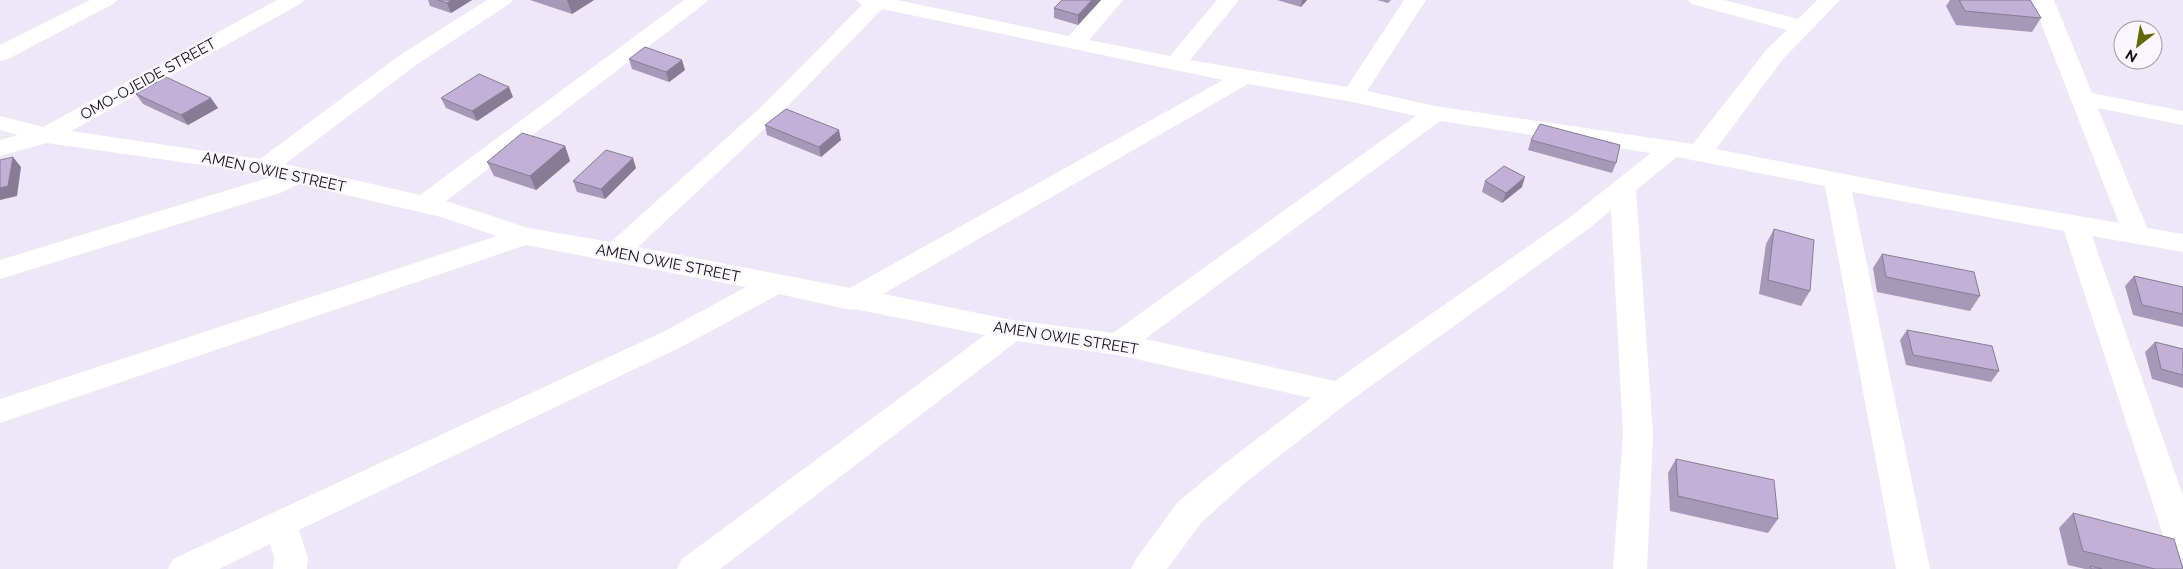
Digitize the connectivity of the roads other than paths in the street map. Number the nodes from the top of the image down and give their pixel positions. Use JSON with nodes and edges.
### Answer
{"nodes":[{"id":1,"x":106,"y":0,"type":"edge"},
{"id":2,"x":293,"y":0,"type":"edge"},
{"id":3,"x":502,"y":0,"type":"edge"},
{"id":4,"x":697,"y":0,"type":"edge"},
{"id":5,"x":1112,"y":0,"type":"edge"},
{"id":6,"x":1228,"y":0,"type":"edge"},
{"id":7,"x":1415,"y":0,"type":"edge"},
{"id":8,"x":1699,"y":0,"type":"edge"},
{"id":9,"x":1829,"y":0,"type":"edge"},
{"id":10,"x":2043,"y":0,"type":"edge"},
{"id":11,"x":872,"y":1,"type":"edge"},
{"id":12,"x":926,"y":6,"type":"edge"},
{"id":13,"x":1802,"y":27,"type":"junction"},
{"id":14,"x":1074,"y":44,"type":"junction"},
{"id":15,"x":0,"y":54,"type":"edge"},
{"id":16,"x":1176,"y":63,"type":"junction"},
{"id":17,"x":1244,"y":77,"type":"junction"},
{"id":18,"x":1353,"y":95,"type":"junction"},
{"id":19,"x":2082,"y":98,"type":"junction"},
{"id":20,"x":1435,"y":113,"type":"junction"},
{"id":21,"x":2183,"y":118,"type":"edge"},
{"id":22,"x":0,"y":123,"type":"edge"},
{"id":23,"x":46,"y":135,"type":"junction"},
{"id":24,"x":0,"y":148,"type":"edge"},
{"id":25,"x":1686,"y":151,"type":"junction"},
{"id":26,"x":264,"y":168,"type":"junction"},
{"id":27,"x":296,"y":175,"type":"junction"},
{"id":28,"x":1837,"y":180,"type":"junction"},
{"id":29,"x":1623,"y":188,"type":"junction"},
{"id":30,"x":424,"y":205,"type":"junction"},
{"id":31,"x":2075,"y":224,"type":"junction"},
{"id":32,"x":2137,"y":235,"type":"junction"},
{"id":33,"x":525,"y":236,"type":"junction"},
{"id":34,"x":2183,"y":243,"type":"edge"},
{"id":35,"x":616,"y":252,"type":"junction"},
{"id":36,"x":0,"y":270,"type":"edge"},
{"id":37,"x":774,"y":284,"type":"junction"},
{"id":38,"x":851,"y":300,"type":"junction"},
{"id":39,"x":1012,"y":330,"type":"junction"},
{"id":40,"x":1118,"y":344,"type":"junction"},
{"id":41,"x":1339,"y":393,"type":"junction"},
{"id":42,"x":0,"y":411,"type":"edge"},
{"id":43,"x":281,"y":524,"type":"junction"},
{"id":44,"x":2183,"y":544,"type":"edge"},
{"id":45,"x":185,"y":569,"type":"edge"},
{"id":46,"x":290,"y":569,"type":"edge"},
{"id":47,"x":694,"y":569,"type":"edge"},
{"id":48,"x":1148,"y":569,"type":"edge"},
{"id":49,"x":1630,"y":569,"type":"edge"},
{"id":50,"x":1913,"y":569,"type":"edge"}],
"edges":[{"from":1,"to":15,"type":"street"},
{"from":2,"to":23,"type":"street","name":"OMO-OJEIDE STREET"},
{"from":3,"to":26,"type":"street"},
{"from":4,"to":30,"type":"street"},
{"from":5,"to":14,"type":"street"},
{"from":6,"to":16,"type":"street"},
{"from":7,"to":18,"type":"street"},
{"from":8,"to":13,"type":"street"},
{"from":9,"to":13,"type":"street"},
{"from":10,"to":19,"type":"street"},
{"from":11,"to":12,"type":"street"},
{"from":11,"to":35,"type":"street"},
{"from":12,"to":14,"type":"street"},
{"from":13,"to":25,"type":"street"},
{"from":14,"to":16,"type":"street"},
{"from":16,"to":17,"type":"street"},
{"from":17,"to":18,"type":"street"},
{"from":17,"to":38,"type":"street"},
{"from":18,"to":20,"type":"street"},
{"from":19,"to":21,"type":"street"},
{"from":19,"to":32,"type":"street"},
{"from":20,"to":25,"type":"street"},
{"from":20,"to":40,"type":"street"},
{"from":22,"to":23,"type":"street","name":"AMEN OWIE STREET"},
{"from":23,"to":24,"type":"street","name":"OMO-OJEIDE STREET"},
{"from":23,"to":26,"type":"street","name":"AMEN OWIE STREET"},
{"from":25,"to":28,"type":"street"},
{"from":25,"to":29,"type":"street"},
{"from":26,"to":27,"type":"street","name":"AMEN OWIE STREET"},
{"from":27,"to":30,"type":"street","name":"AMEN OWIE STREET"},
{"from":27,"to":36,"type":"street"},
{"from":28,"to":31,"type":"street"},
{"from":28,"to":50,"type":"street"},
{"from":29,"to":41,"type":"street"},
{"from":29,"to":49,"type":"street"},
{"from":30,"to":33,"type":"street","name":"AMEN OWIE STREET"},
{"from":31,"to":32,"type":"street"},
{"from":31,"to":44,"type":"street"},
{"from":32,"to":34,"type":"street"},
{"from":33,"to":35,"type":"street","name":"AMEN OWIE STREET"},
{"from":33,"to":42,"type":"street"},
{"from":35,"to":37,"type":"street","name":"AMEN OWIE STREET"},
{"from":37,"to":38,"type":"street","name":"AMEN OWIE STREET"},
{"from":37,"to":43,"type":"street"},
{"from":38,"to":39,"type":"street","name":"AMEN OWIE STREET"},
{"from":39,"to":40,"type":"street","name":"AMEN OWIE STREET"},
{"from":39,"to":47,"type":"street"},
{"from":40,"to":41,"type":"street","name":"AMEN OWIE STREET"},
{"from":41,"to":48,"type":"street"},
{"from":43,"to":45,"type":"street"},
{"from":43,"to":46,"type":"street"}]}
